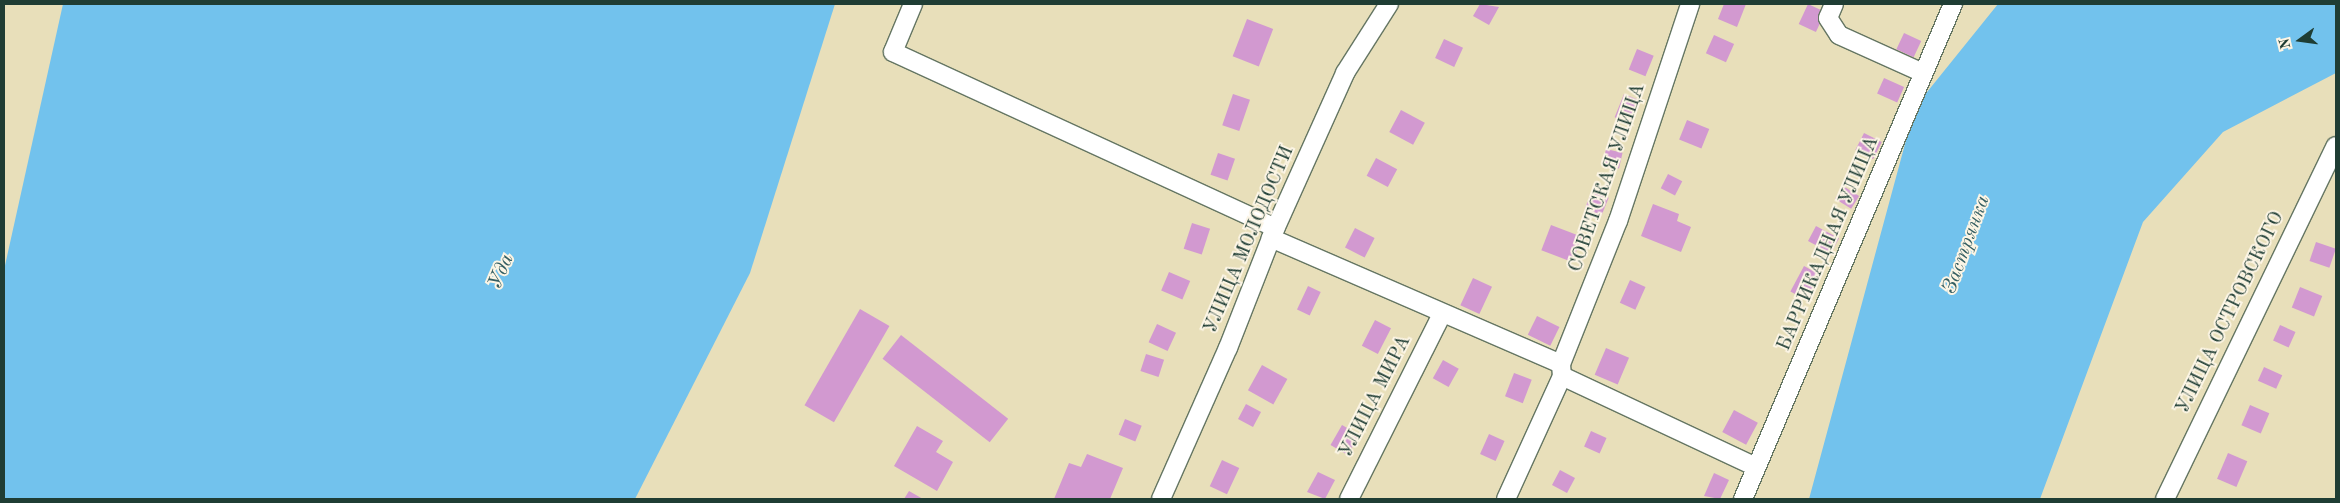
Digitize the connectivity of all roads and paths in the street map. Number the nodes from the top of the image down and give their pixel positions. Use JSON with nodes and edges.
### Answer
{"nodes":[{"id":1,"x":913,"y":4,"type":"edge"},
{"id":2,"x":1389,"y":4,"type":"edge"},
{"id":3,"x":1690,"y":4,"type":"edge"},
{"id":4,"x":1834,"y":4,"type":"edge"},
{"id":5,"x":1953,"y":4,"type":"edge"},
{"id":6,"x":1923,"y":73,"type":"junction"},
{"id":7,"x":2336,"y":146,"type":"edge"},
{"id":8,"x":1273,"y":233,"type":"junction"},
{"id":9,"x":1442,"y":314,"type":"junction"},
{"id":10,"x":1562,"y":370,"type":"junction"},
{"id":11,"x":1756,"y":467,"type":"junction"},
{"id":12,"x":1161,"y":499,"type":"edge"},
{"id":13,"x":1349,"y":499,"type":"edge"},
{"id":14,"x":1506,"y":499,"type":"edge"},
{"id":15,"x":1743,"y":499,"type":"edge"},
{"id":16,"x":2165,"y":499,"type":"edge"}],
"edges":[{"from":1,"to":8,"type":"street"},
{"from":2,"to":8,"type":"street","name":"УЛИЦА МОЛОДОСТИ"},
{"from":3,"to":10,"type":"street","name":"СОВЕТСКАЯ УЛИЦА"},
{"from":4,"to":6,"type":"street"},
{"from":5,"to":6,"type":"street","name":"БАРРИКАДНАЯ УЛИЦА"},
{"from":6,"to":11,"type":"street","name":"БАРРИКАДНАЯ УЛИЦА"},
{"from":7,"to":16,"type":"street","name":"УЛИЦА ОСТРОВСКОГО"},
{"from":8,"to":9,"type":"street"},
{"from":8,"to":12,"type":"street","name":"УЛИЦА МОЛОДОСТИ"},
{"from":9,"to":10,"type":"street"},
{"from":9,"to":13,"type":"street","name":"УЛИЦА МИРА"},
{"from":10,"to":11,"type":"street"},
{"from":10,"to":14,"type":"street","name":"СОВЕТСКАЯ УЛИЦА"},
{"from":11,"to":15,"type":"street","name":"БАРРИКАДНАЯ УЛИЦА"}]}
